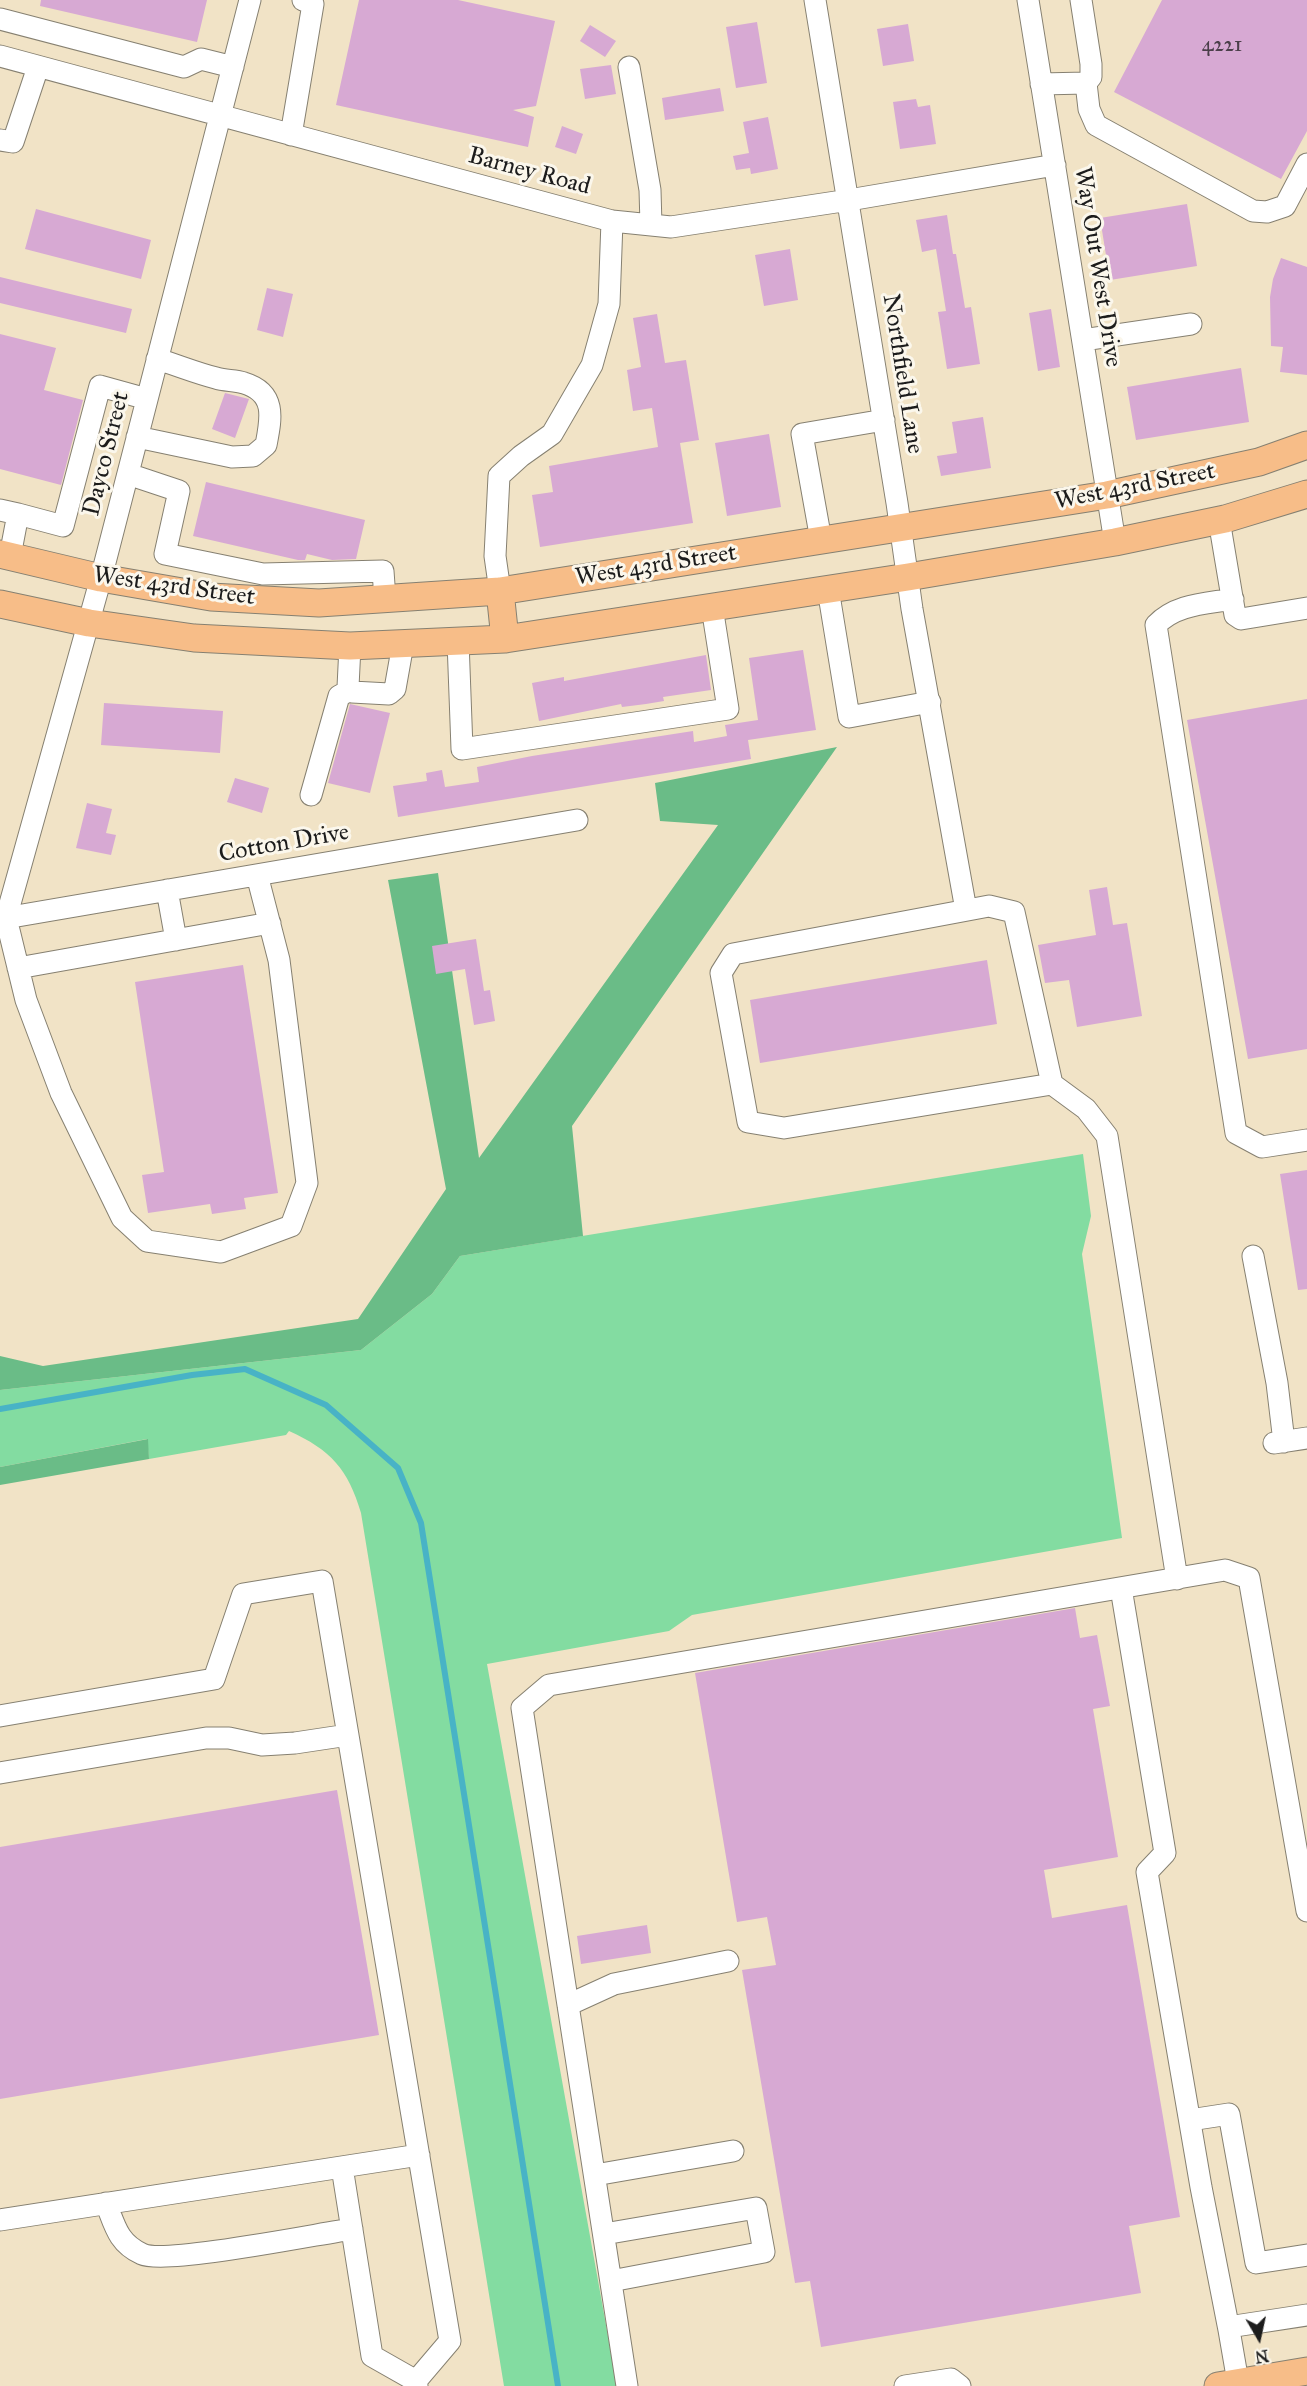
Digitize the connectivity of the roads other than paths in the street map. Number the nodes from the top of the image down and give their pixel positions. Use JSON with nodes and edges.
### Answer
{"nodes":[{"id":1,"x":250,"y":0,"type":"edge"},
{"id":2,"x":303,"y":0,"type":"edge"},
{"id":3,"x":814,"y":0,"type":"edge"},
{"id":4,"x":1028,"y":0,"type":"edge"},
{"id":5,"x":1081,"y":0,"type":"edge"},
{"id":6,"x":0,"y":19,"type":"edge"},
{"id":7,"x":0,"y":56,"type":"edge"},
{"id":8,"x":38,"y":67,"type":"junction"},
{"id":9,"x":233,"y":67,"type":"junction"},
{"id":10,"x":629,"y":67,"type":"dead end"},
{"id":11,"x":1086,"y":83,"type":"junction"},
{"id":12,"x":1041,"y":84,"type":"junction"},
{"id":13,"x":220,"y":116,"type":"junction"},
{"id":14,"x":291,"y":135,"type":"junction"},
{"id":15,"x":0,"y":140,"type":"edge"},
{"id":16,"x":1307,"y":164,"type":"edge"},
{"id":17,"x":1055,"y":165,"type":"junction"},
{"id":18,"x":849,"y":200,"type":"junction"},
{"id":19,"x":612,"y":221,"type":"junction"},
{"id":20,"x":651,"y":225,"type":"junction"},
{"id":21,"x":1191,"y":324,"type":"dead end"},
{"id":22,"x":1083,"y":340,"type":"junction"},
{"id":23,"x":157,"y":359,"type":"junction"},
{"id":24,"x":147,"y":399,"type":"junction"},
{"id":25,"x":884,"y":420,"type":"junction"},
{"id":26,"x":137,"y":437,"type":"junction"},
{"id":27,"x":1307,"y":445,"type":"edge"},
{"id":28,"x":128,"y":474,"type":"junction"},
{"id":29,"x":1307,"y":494,"type":"edge"},
{"id":30,"x":1107,"y":495,"type":"junction"},
{"id":31,"x":9,"y":512,"type":"edge"},
{"id":32,"x":1218,"y":520,"type":"junction"},
{"id":33,"x":901,"y":528,"type":"junction"},
{"id":34,"x":821,"y":540,"type":"junction"},
{"id":35,"x":1115,"y":542,"type":"junction"},
{"id":36,"x":5,"y":555,"type":"edge"},
{"id":37,"x":908,"y":577,"type":"junction"},
{"id":38,"x":101,"y":578,"type":"junction"},
{"id":39,"x":828,"y":589,"type":"junction"},
{"id":40,"x":500,"y":591,"type":"junction"},
{"id":41,"x":385,"y":599,"type":"junction"},
{"id":42,"x":1233,"y":599,"type":"junction"},
{"id":43,"x":0,"y":604,"type":"edge"},
{"id":44,"x":712,"y":607,"type":"junction"},
{"id":45,"x":1307,"y":608,"type":"edge"},
{"id":46,"x":89,"y":623,"type":"junction"},
{"id":47,"x":505,"y":639,"type":"junction"},
{"id":48,"x":458,"y":641,"type":"junction"},
{"id":49,"x":403,"y":644,"type":"junction"},
{"id":50,"x":350,"y":646,"type":"junction"},
{"id":51,"x":350,"y":690,"type":"junction"},
{"id":52,"x":930,"y":702,"type":"junction"},
{"id":53,"x":311,"y":795,"type":"dead end"},
{"id":54,"x":577,"y":820,"type":"dead end"},
{"id":55,"x":257,"y":875,"type":"junction"},
{"id":56,"x":167,"y":890,"type":"junction"},
{"id":57,"x":966,"y":910,"type":"junction"},
{"id":58,"x":3,"y":919,"type":"edge"},
{"id":59,"x":270,"y":923,"type":"junction"},
{"id":60,"x":176,"y":940,"type":"junction"},
{"id":61,"x":18,"y":968,"type":"junction"},
{"id":62,"x":1052,"y":1084,"type":"junction"},
{"id":63,"x":1307,"y":1140,"type":"edge"},
{"id":64,"x":1253,"y":1256,"type":"dead end"},
{"id":65,"x":1307,"y":1438,"type":"edge"},
{"id":66,"x":1177,"y":1578,"type":"junction"},
{"id":67,"x":1121,"y":1588,"type":"junction"},
{"id":68,"x":0,"y":1716,"type":"edge"},
{"id":69,"x":348,"y":1735,"type":"junction"},
{"id":70,"x":0,"y":1773,"type":"edge"},
{"id":71,"x":1307,"y":1911,"type":"edge"},
{"id":72,"x":728,"y":1961,"type":"dead end"},
{"id":73,"x":568,"y":2005,"type":"junction"},
{"id":74,"x":1190,"y":2120,"type":"junction"},
{"id":75,"x":733,"y":2151,"type":"dead end"},
{"id":76,"x":419,"y":2155,"type":"junction"},
{"id":77,"x":342,"y":2167,"type":"junction"},
{"id":78,"x":595,"y":2175,"type":"junction"},
{"id":79,"x":106,"y":2203,"type":"junction"},
{"id":80,"x":0,"y":2220,"type":"edge"},
{"id":81,"x":352,"y":2229,"type":"junction"},
{"id":82,"x":604,"y":2234,"type":"junction"},
{"id":83,"x":1307,"y":2255,"type":"edge"},
{"id":84,"x":611,"y":2281,"type":"junction"},
{"id":85,"x":1307,"y":2315,"type":"edge"},
{"id":86,"x":1229,"y":2330,"type":"junction"},
{"id":87,"x":1307,"y":2371,"type":"edge"},
{"id":88,"x":416,"y":2383,"type":"edge"},
{"id":89,"x":1228,"y":2384,"type":"edge"},
{"id":90,"x":627,"y":2386,"type":"edge"},
{"id":91,"x":905,"y":2386,"type":"edge"},
{"id":92,"x":960,"y":2386,"type":"edge"}],
"edges":[{"from":1,"to":9,"type":"street","name":"Dayco Street"},
{"from":2,"to":14,"type":"street"},
{"from":3,"to":18,"type":"street","name":"Northfield Lane"},
{"from":4,"to":12,"type":"street","name":"Way Out West Drive"},
{"from":5,"to":11,"type":"street"},
{"from":6,"to":9,"type":"street"},
{"from":7,"to":8,"type":"street","name":"Barney Road"},
{"from":8,"to":13,"type":"street","name":"Barney Road"},
{"from":8,"to":15,"type":"street"},
{"from":9,"to":13,"type":"street","name":"Dayco Street"},
{"from":10,"to":20,"type":"street"},
{"from":11,"to":12,"type":"street"},
{"from":11,"to":16,"type":"street"},
{"from":12,"to":17,"type":"street","name":"Way Out West Drive"},
{"from":13,"to":14,"type":"street","name":"Barney Road"},
{"from":13,"to":23,"type":"street","name":"Dayco Street"},
{"from":14,"to":19,"type":"street","name":"Barney Road"},
{"from":17,"to":18,"type":"street","name":"Barney Road"},
{"from":17,"to":22,"type":"street","name":"Way Out West Drive"},
{"from":18,"to":20,"type":"street","name":"Barney Road"},
{"from":18,"to":25,"type":"street","name":"Northfield Lane"},
{"from":19,"to":20,"type":"street","name":"Barney Road"},
{"from":19,"to":40,"type":"street"},
{"from":21,"to":22,"type":"street"},
{"from":22,"to":30,"type":"street","name":"Way Out West Drive"},
{"from":23,"to":24,"type":"street","name":"Dayco Street"},
{"from":23,"to":26,"type":"street"},
{"from":24,"to":26,"type":"street","name":"Dayco Street"},
{"from":24,"to":31,"type":"street"},
{"from":25,"to":33,"type":"street","name":"Northfield Lane"},
{"from":25,"to":34,"type":"street"},
{"from":26,"to":28,"type":"street","name":"Dayco Street"},
{"from":27,"to":30,"type":"main road","name":"West 43rd Street"},
{"from":28,"to":38,"type":"street","name":"Dayco Street"},
{"from":28,"to":41,"type":"street"},
{"from":29,"to":32,"type":"main road","name":"West 43rd Street"},
{"from":30,"to":33,"type":"main road","name":"West 43rd Street"},
{"from":30,"to":35,"type":"street","name":"Way Out West Drive"},
{"from":31,"to":36,"type":"street"},
{"from":32,"to":35,"type":"main road","name":"West 43rd Street"},
{"from":32,"to":42,"type":"street"},
{"from":33,"to":34,"type":"main road","name":"West 43rd Street"},
{"from":33,"to":37,"type":"street","name":"Northfield Lane"},
{"from":34,"to":40,"type":"main road","name":"West 43rd Street"},
{"from":35,"to":37,"type":"main road","name":"West 43rd Street"},
{"from":36,"to":38,"type":"main road","name":"West 43rd Street"},
{"from":37,"to":39,"type":"main road","name":"West 43rd Street"},
{"from":37,"to":52,"type":"street","name":"Northfield Lane"},
{"from":38,"to":41,"type":"main road","name":"West 43rd Street"},
{"from":38,"to":46,"type":"street","name":"Dayco Street"},
{"from":39,"to":44,"type":"main road","name":"West 43rd Street"},
{"from":39,"to":52,"type":"street"},
{"from":40,"to":41,"type":"main road","name":"West 43rd Street"},
{"from":40,"to":47,"type":"main road"},
{"from":42,"to":45,"type":"street"},
{"from":42,"to":63,"type":"street"},
{"from":43,"to":46,"type":"main road","name":"West 43rd Street"},
{"from":44,"to":47,"type":"main road","name":"West 43rd Street"},
{"from":44,"to":48,"type":"street"},
{"from":46,"to":50,"type":"main road","name":"West 43rd Street"},
{"from":46,"to":58,"type":"street","name":"Dayco Street"},
{"from":47,"to":48,"type":"main road","name":"West 43rd Street"},
{"from":48,"to":49,"type":"main road","name":"West 43rd Street"},
{"from":49,"to":50,"type":"main road","name":"West 43rd Street"},
{"from":49,"to":51,"type":"street"},
{"from":50,"to":51,"type":"street"},
{"from":51,"to":53,"type":"street"},
{"from":52,"to":57,"type":"street","name":"Northfield Lane"},
{"from":54,"to":55,"type":"street","name":"Cotton Drive"},
{"from":55,"to":56,"type":"street","name":"Cotton Drive"},
{"from":55,"to":59,"type":"street"},
{"from":56,"to":58,"type":"street","name":"Cotton Drive"},
{"from":56,"to":60,"type":"street"},
{"from":57,"to":62,"type":"street"},
{"from":57,"to":62,"type":"street"},
{"from":58,"to":61,"type":"street"},
{"from":59,"to":60,"type":"street"},
{"from":59,"to":61,"type":"street"},
{"from":60,"to":61,"type":"street"},
{"from":62,"to":66,"type":"street"},
{"from":64,"to":65,"type":"street"},
{"from":66,"to":67,"type":"street"},
{"from":66,"to":71,"type":"street"},
{"from":67,"to":73,"type":"street"},
{"from":67,"to":74,"type":"street"},
{"from":68,"to":69,"type":"street"},
{"from":69,"to":70,"type":"street"},
{"from":69,"to":76,"type":"street"},
{"from":72,"to":73,"type":"street"},
{"from":73,"to":78,"type":"street"},
{"from":74,"to":83,"type":"street"},
{"from":74,"to":86,"type":"street"},
{"from":75,"to":78,"type":"street"},
{"from":76,"to":77,"type":"street"},
{"from":76,"to":88,"type":"street"},
{"from":77,"to":79,"type":"street"},
{"from":77,"to":81,"type":"street"},
{"from":78,"to":82,"type":"street"},
{"from":79,"to":80,"type":"street"},
{"from":79,"to":81,"type":"street"},
{"from":81,"to":88,"type":"street"},
{"from":82,"to":84,"type":"street"},
{"from":82,"to":84,"type":"street"},
{"from":84,"to":90,"type":"street"},
{"from":85,"to":86,"type":"street"},
{"from":86,"to":89,"type":"street"},
{"from":87,"to":89,"type":"main road"},
{"from":91,"to":92,"type":"street"}]}
